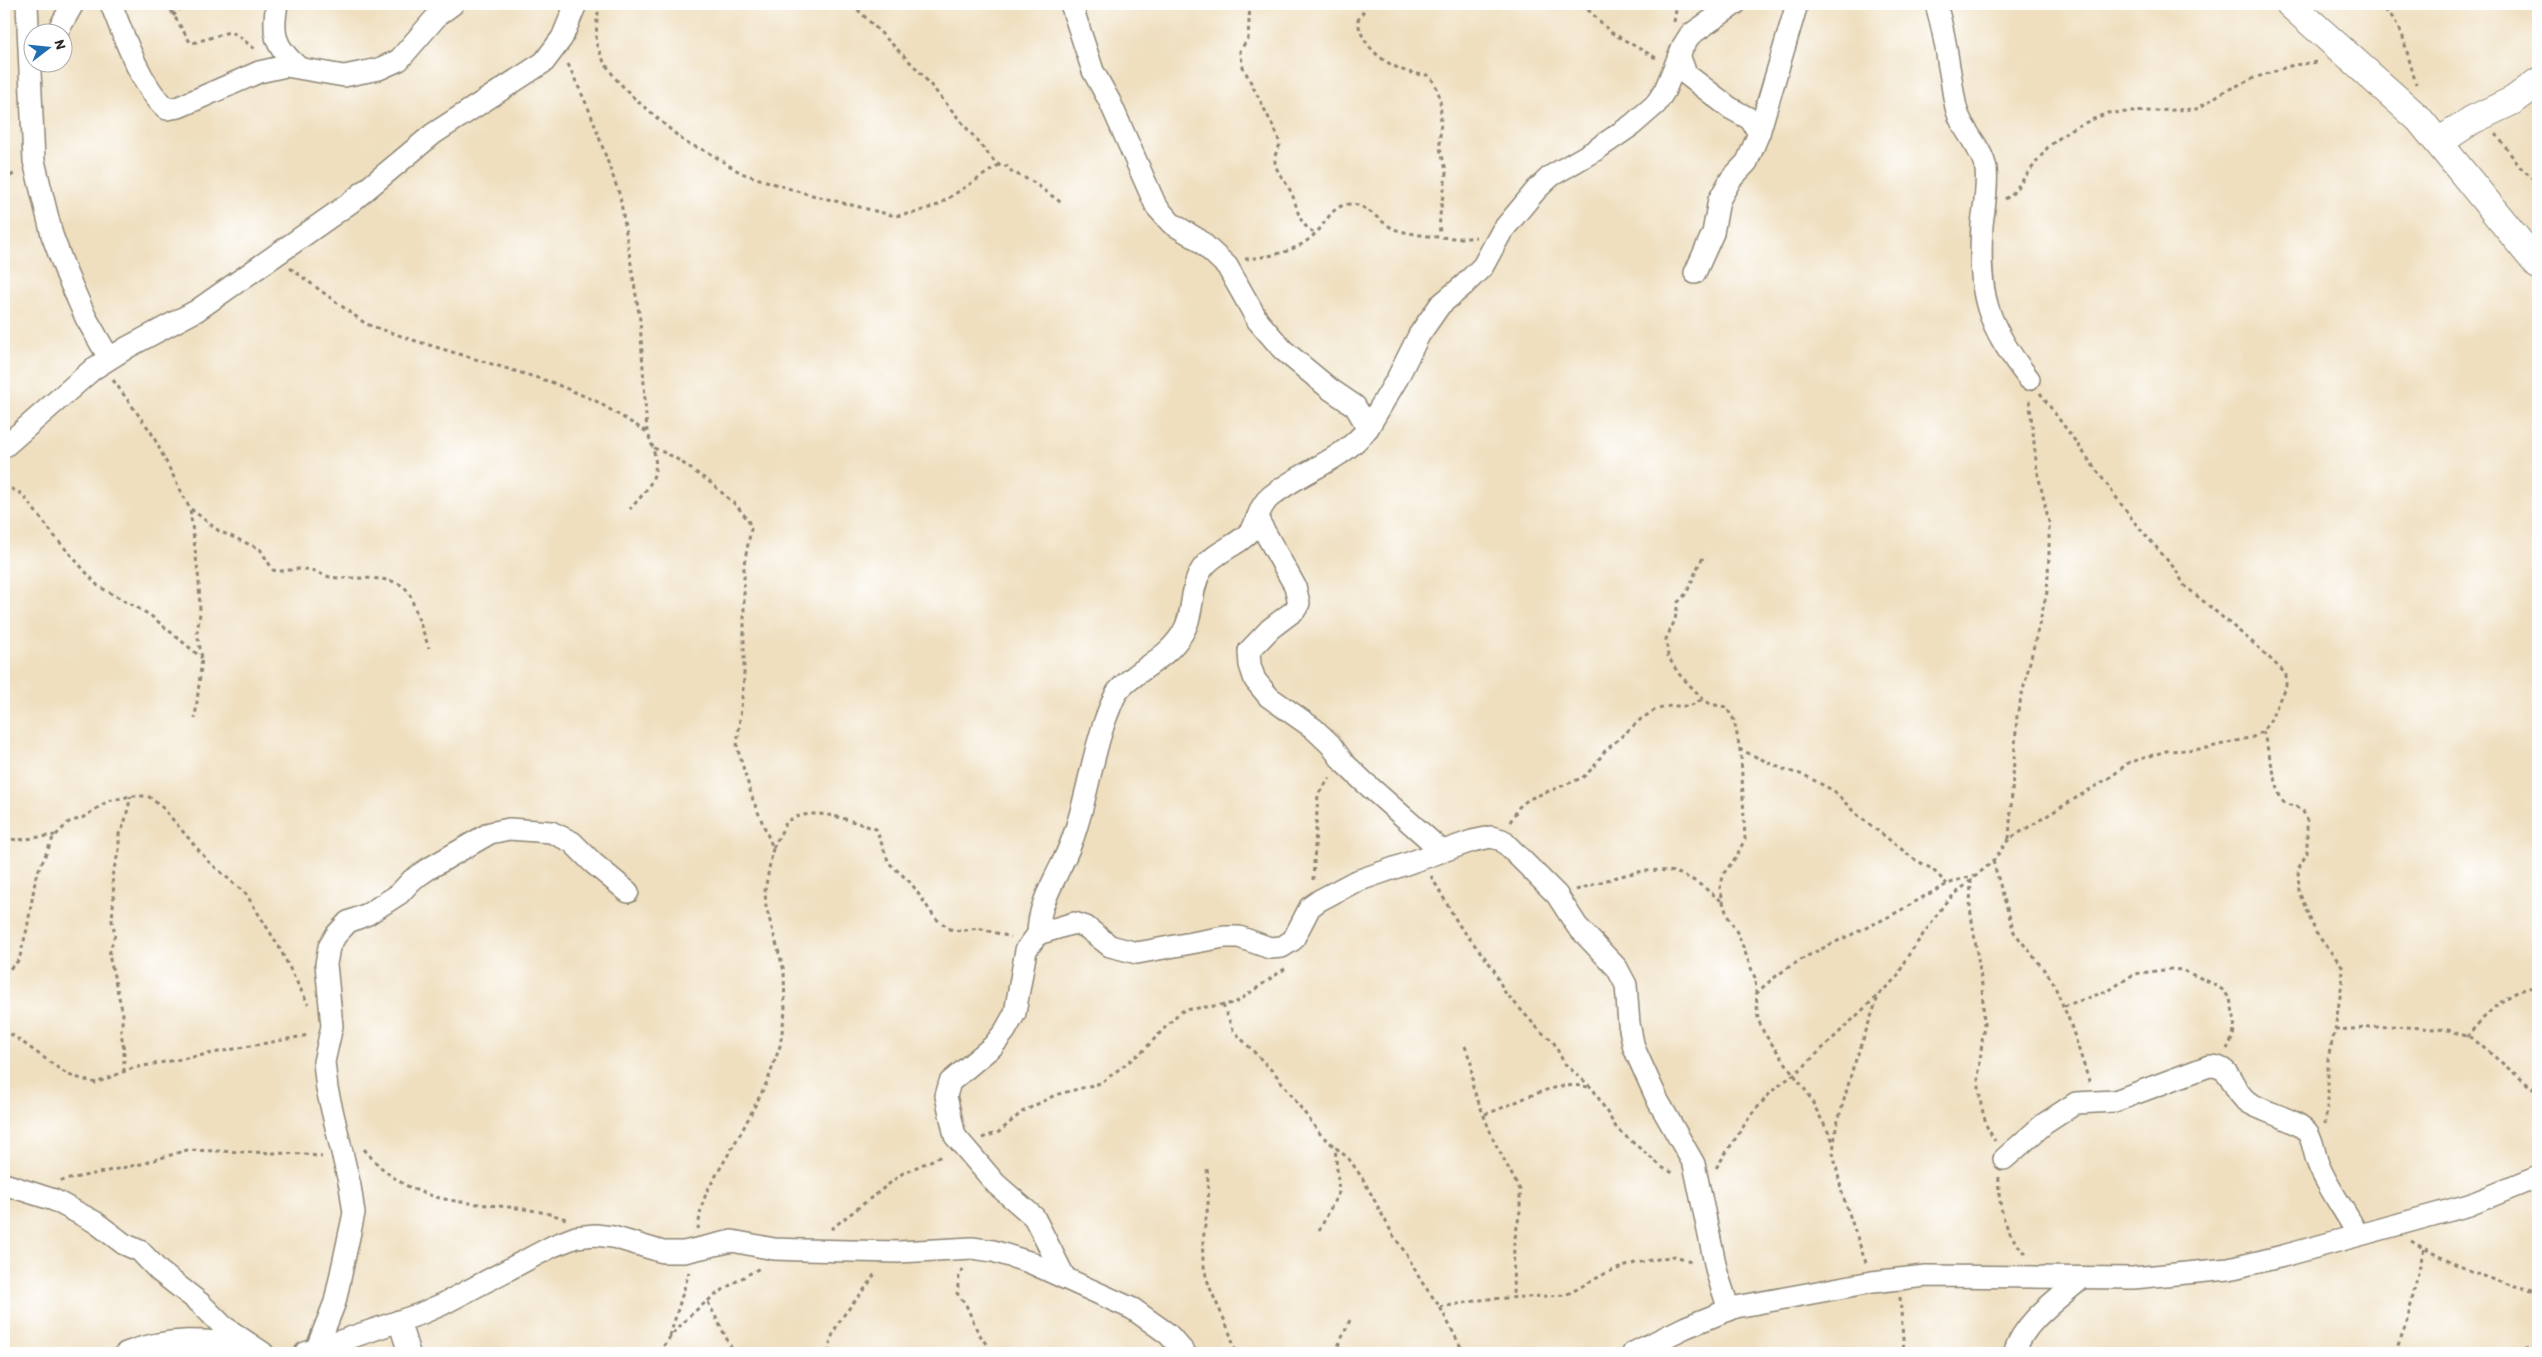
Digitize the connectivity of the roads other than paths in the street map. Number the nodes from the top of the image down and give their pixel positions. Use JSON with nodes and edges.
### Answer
{"nodes":[{"id":1,"x":27,"y":4,"type":"edge"},
{"id":2,"x":72,"y":4,"type":"edge"},
{"id":3,"x":111,"y":4,"type":"edge"},
{"id":4,"x":276,"y":4,"type":"edge"},
{"id":5,"x":453,"y":4,"type":"edge"},
{"id":6,"x":576,"y":4,"type":"edge"},
{"id":7,"x":1071,"y":4,"type":"edge"},
{"id":8,"x":1735,"y":4,"type":"edge"},
{"id":9,"x":1797,"y":4,"type":"edge"},
{"id":10,"x":1936,"y":4,"type":"edge"},
{"id":11,"x":2290,"y":4,"type":"edge"},
{"id":12,"x":62,"y":22,"type":"edge"},
{"id":13,"x":1677,"y":61,"type":"junction"},
{"id":14,"x":289,"y":67,"type":"junction"},
{"id":15,"x":36,"y":72,"type":"edge"},
{"id":16,"x":2538,"y":82,"type":"edge"},
{"id":17,"x":29,"y":86,"type":"junction"},
{"id":18,"x":1759,"y":133,"type":"junction"},
{"id":19,"x":2439,"y":142,"type":"junction"},
{"id":20,"x":2538,"y":265,"type":"edge"},
{"id":21,"x":1695,"y":273,"type":"dead end"},
{"id":22,"x":106,"y":361,"type":"junction"},
{"id":23,"x":2029,"y":379,"type":"road end"},
{"id":24,"x":1368,"y":428,"type":"junction"},
{"id":25,"x":4,"y":447,"type":"edge"},
{"id":26,"x":1257,"y":518,"type":"junction"},
{"id":27,"x":1437,"y":853,"type":"junction"},
{"id":28,"x":628,"y":892,"type":"dead end"},
{"id":29,"x":1038,"y":934,"type":"junction"},
{"id":30,"x":2004,"y":1159,"type":"road end"},
{"id":31,"x":2538,"y":1177,"type":"edge"},
{"id":32,"x":13,"y":1187,"type":"edge"},
{"id":33,"x":2358,"y":1235,"type":"junction"},
{"id":34,"x":1065,"y":1278,"type":"junction"},
{"id":35,"x":2082,"y":1278,"type":"junction"},
{"id":36,"x":1729,"y":1310,"type":"junction"},
{"id":37,"x":399,"y":1321,"type":"junction"},
{"id":38,"x":257,"y":1349,"type":"edge"},
{"id":39,"x":312,"y":1352,"type":"edge"},
{"id":40,"x":126,"y":1353,"type":"edge"},
{"id":41,"x":409,"y":1353,"type":"edge"},
{"id":42,"x":1185,"y":1353,"type":"edge"},
{"id":43,"x":1633,"y":1353,"type":"edge"},
{"id":44,"x":2014,"y":1353,"type":"edge"}],
"edges":[{"from":1,"to":17,"type":"street"},
{"from":2,"to":12,"type":"street"},
{"from":3,"to":14,"type":"street"},
{"from":4,"to":14,"type":"street"},
{"from":5,"to":14,"type":"street"},
{"from":6,"to":22,"type":"street"},
{"from":7,"to":24,"type":"street"},
{"from":8,"to":13,"type":"street"},
{"from":9,"to":18,"type":"street"},
{"from":10,"to":23,"type":"street"},
{"from":11,"to":19,"type":"street"},
{"from":13,"to":18,"type":"street"},
{"from":13,"to":24,"type":"street"},
{"from":15,"to":17,"type":"street"},
{"from":16,"to":19,"type":"street"},
{"from":17,"to":22,"type":"street"},
{"from":18,"to":21,"type":"street"},
{"from":19,"to":20,"type":"street"},
{"from":22,"to":25,"type":"street"},
{"from":24,"to":26,"type":"street"},
{"from":26,"to":27,"type":"street"},
{"from":26,"to":29,"type":"street"},
{"from":27,"to":29,"type":"street"},
{"from":27,"to":36,"type":"street"},
{"from":28,"to":39,"type":"street"},
{"from":29,"to":34,"type":"street"},
{"from":30,"to":33,"type":"street"},
{"from":31,"to":33,"type":"street"},
{"from":32,"to":38,"type":"street"},
{"from":33,"to":35,"type":"street"},
{"from":34,"to":37,"type":"street"},
{"from":34,"to":42,"type":"street"},
{"from":35,"to":36,"type":"street"},
{"from":35,"to":44,"type":"street"},
{"from":36,"to":43,"type":"street"},
{"from":37,"to":39,"type":"street"},
{"from":37,"to":41,"type":"street"},
{"from":38,"to":40,"type":"street"}]}
